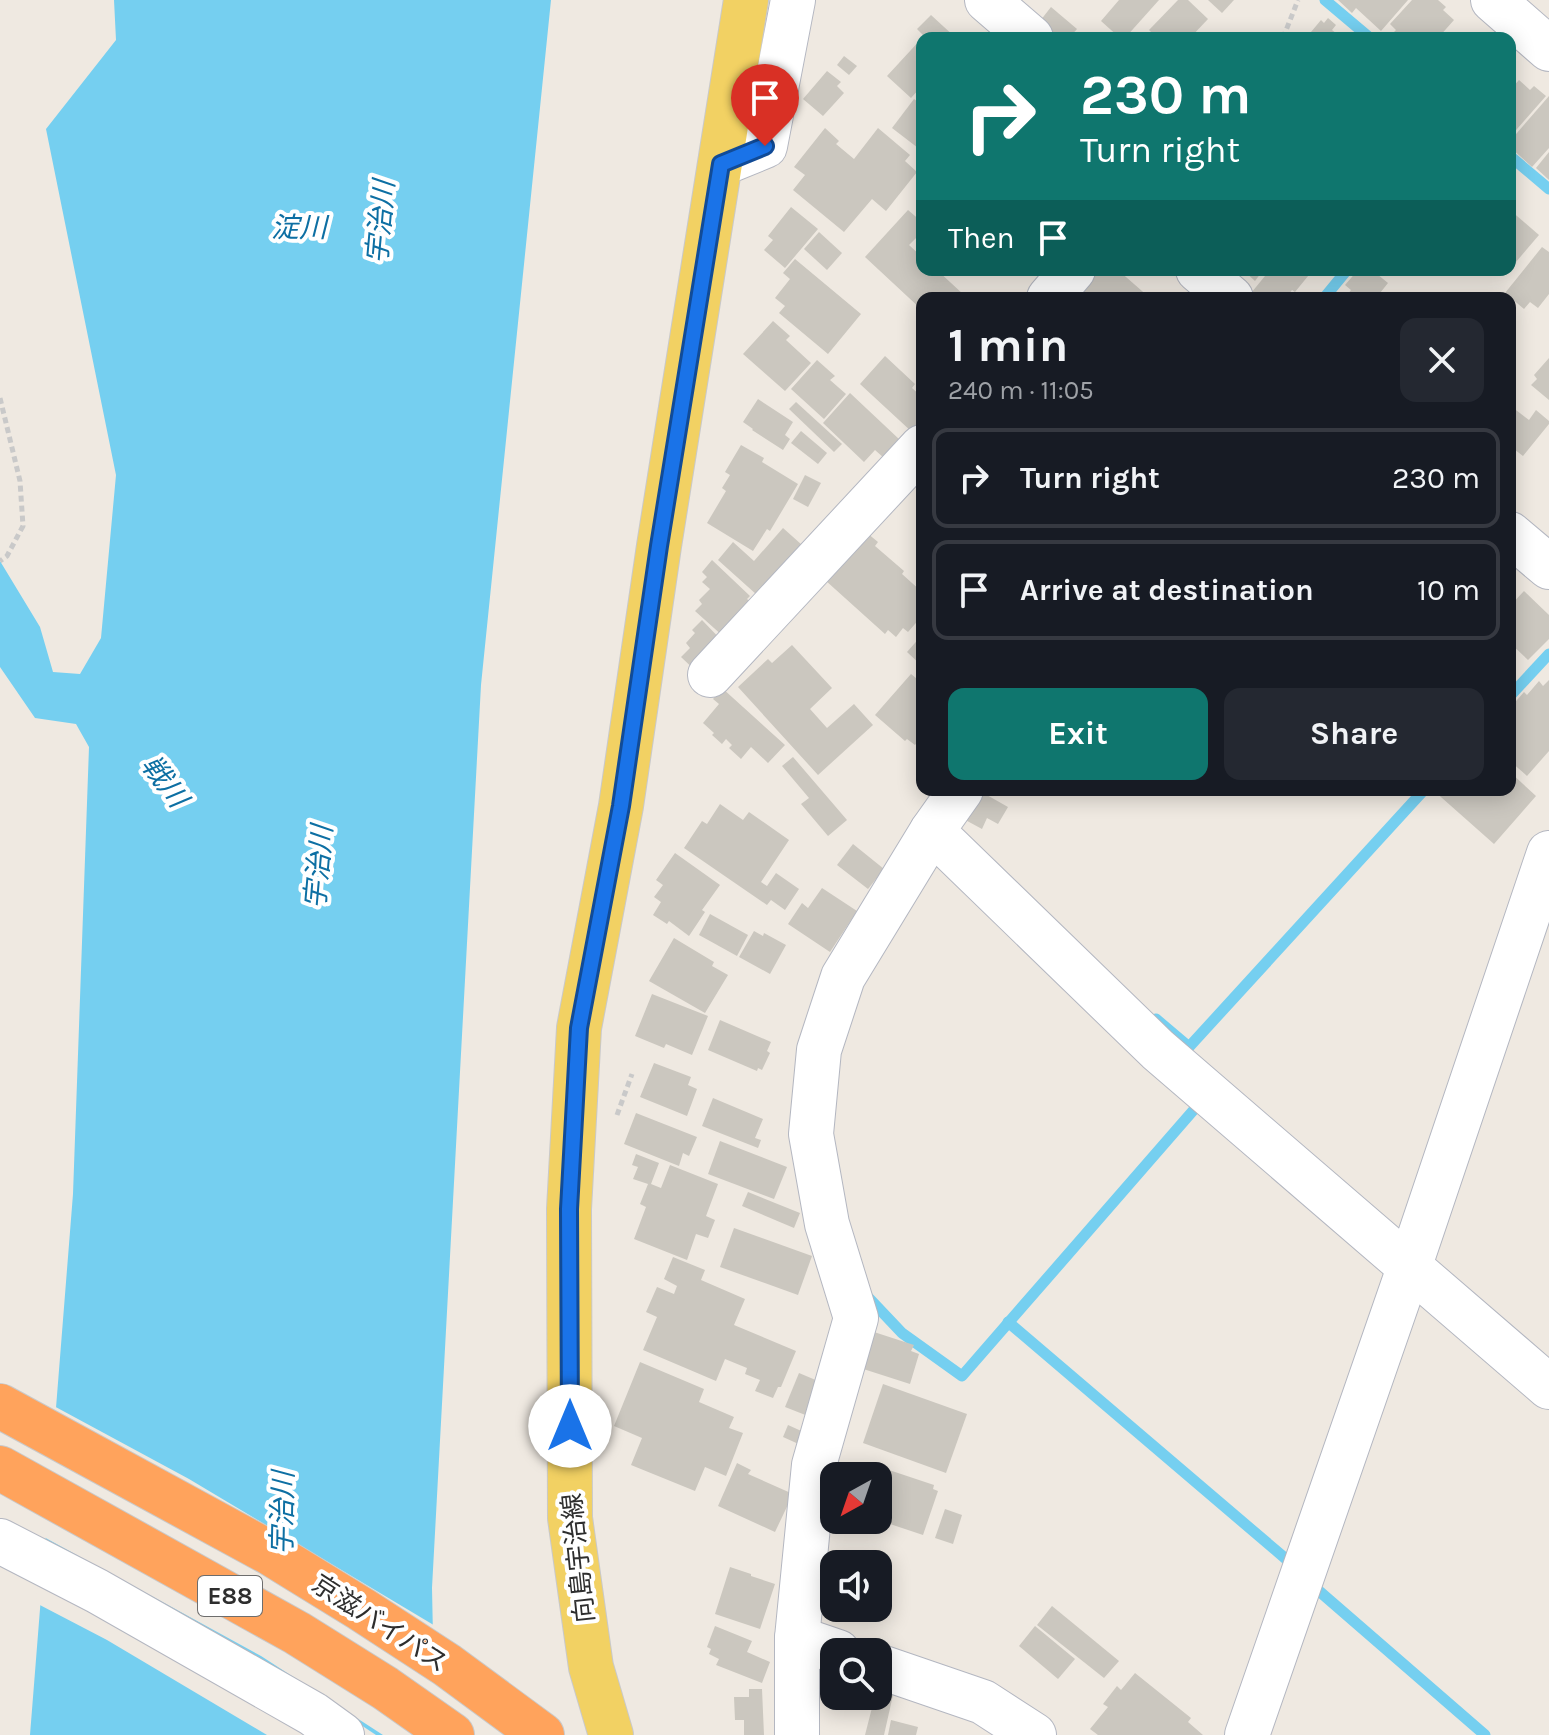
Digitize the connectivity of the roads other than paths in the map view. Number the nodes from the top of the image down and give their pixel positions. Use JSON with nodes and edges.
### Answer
{"nodes":[{"id":1,"x":746,"y":0,"type":"edge"},
{"id":2,"x":793,"y":0,"type":"edge"},
{"id":3,"x":987,"y":0,"type":"edge"},
{"id":4,"x":1493,"y":0,"type":"edge"},
{"id":5,"x":1024,"y":32,"type":"edge"},
{"id":6,"x":1549,"y":49,"type":"edge"},
{"id":7,"x":721,"y":164,"type":"junction"},
{"id":8,"x":1068,"y":276,"type":"edge"},
{"id":9,"x":1205,"y":276,"type":"edge"},
{"id":10,"x":1054,"y":292,"type":"edge"},
{"id":11,"x":1224,"y":292,"type":"edge"},
{"id":12,"x":916,"y":464,"type":"edge"},
{"id":13,"x":1516,"y":539,"type":"edge"},
{"id":14,"x":1549,"y":567,"type":"edge"},
{"id":15,"x":710,"y":675,"type":"dead end"},
{"id":16,"x":957,"y":796,"type":"edge"},
{"id":17,"x":932,"y":831,"type":"junction"},
{"id":18,"x":1549,"y":853,"type":"edge"},
{"id":19,"x":1409,"y":1268,"type":"junction"},
{"id":20,"x":1549,"y":1387,"type":"edge"},
{"id":21,"x":0,"y":1406,"type":"edge"},
{"id":22,"x":0,"y":1468,"type":"edge"},
{"id":23,"x":0,"y":1541,"type":"edge"},
{"id":24,"x":797,"y":1638,"type":"junction"},
{"id":25,"x":820,"y":1646,"type":"edge"},
{"id":26,"x":892,"y":1671,"type":"edge"},
{"id":27,"x":342,"y":1735,"type":"edge"},
{"id":28,"x":452,"y":1735,"type":"edge"},
{"id":29,"x":542,"y":1735,"type":"edge"},
{"id":30,"x":611,"y":1735,"type":"edge"},
{"id":31,"x":797,"y":1735,"type":"edge"},
{"id":32,"x":1034,"y":1735,"type":"edge"},
{"id":33,"x":1247,"y":1735,"type":"edge"}],
"edges":[{"from":1,"to":7,"type":"main road","name":"向島宇治線"},
{"from":2,"to":7,"type":"street"},
{"from":3,"to":5,"type":"street"},
{"from":4,"to":6,"type":"street"},
{"from":7,"to":30,"type":"main road","name":"向島宇治線"},
{"from":8,"to":10,"type":"street"},
{"from":9,"to":11,"type":"street"},
{"from":12,"to":15,"type":"street"},
{"from":13,"to":14,"type":"street"},
{"from":16,"to":17,"type":"street"},
{"from":17,"to":19,"type":"street"},
{"from":17,"to":24,"type":"street"},
{"from":18,"to":19,"type":"street"},
{"from":19,"to":20,"type":"street"},
{"from":19,"to":33,"type":"street"},
{"from":21,"to":29,"type":"highway","name":"京滋バイパス","number":"E88"},
{"from":22,"to":28,"type":"highway","name":"京滋バイパス","number":"E88"},
{"from":23,"to":27,"type":"street"},
{"from":24,"to":25,"type":"street"},
{"from":24,"to":31,"type":"street"},
{"from":26,"to":32,"type":"street"}]}
